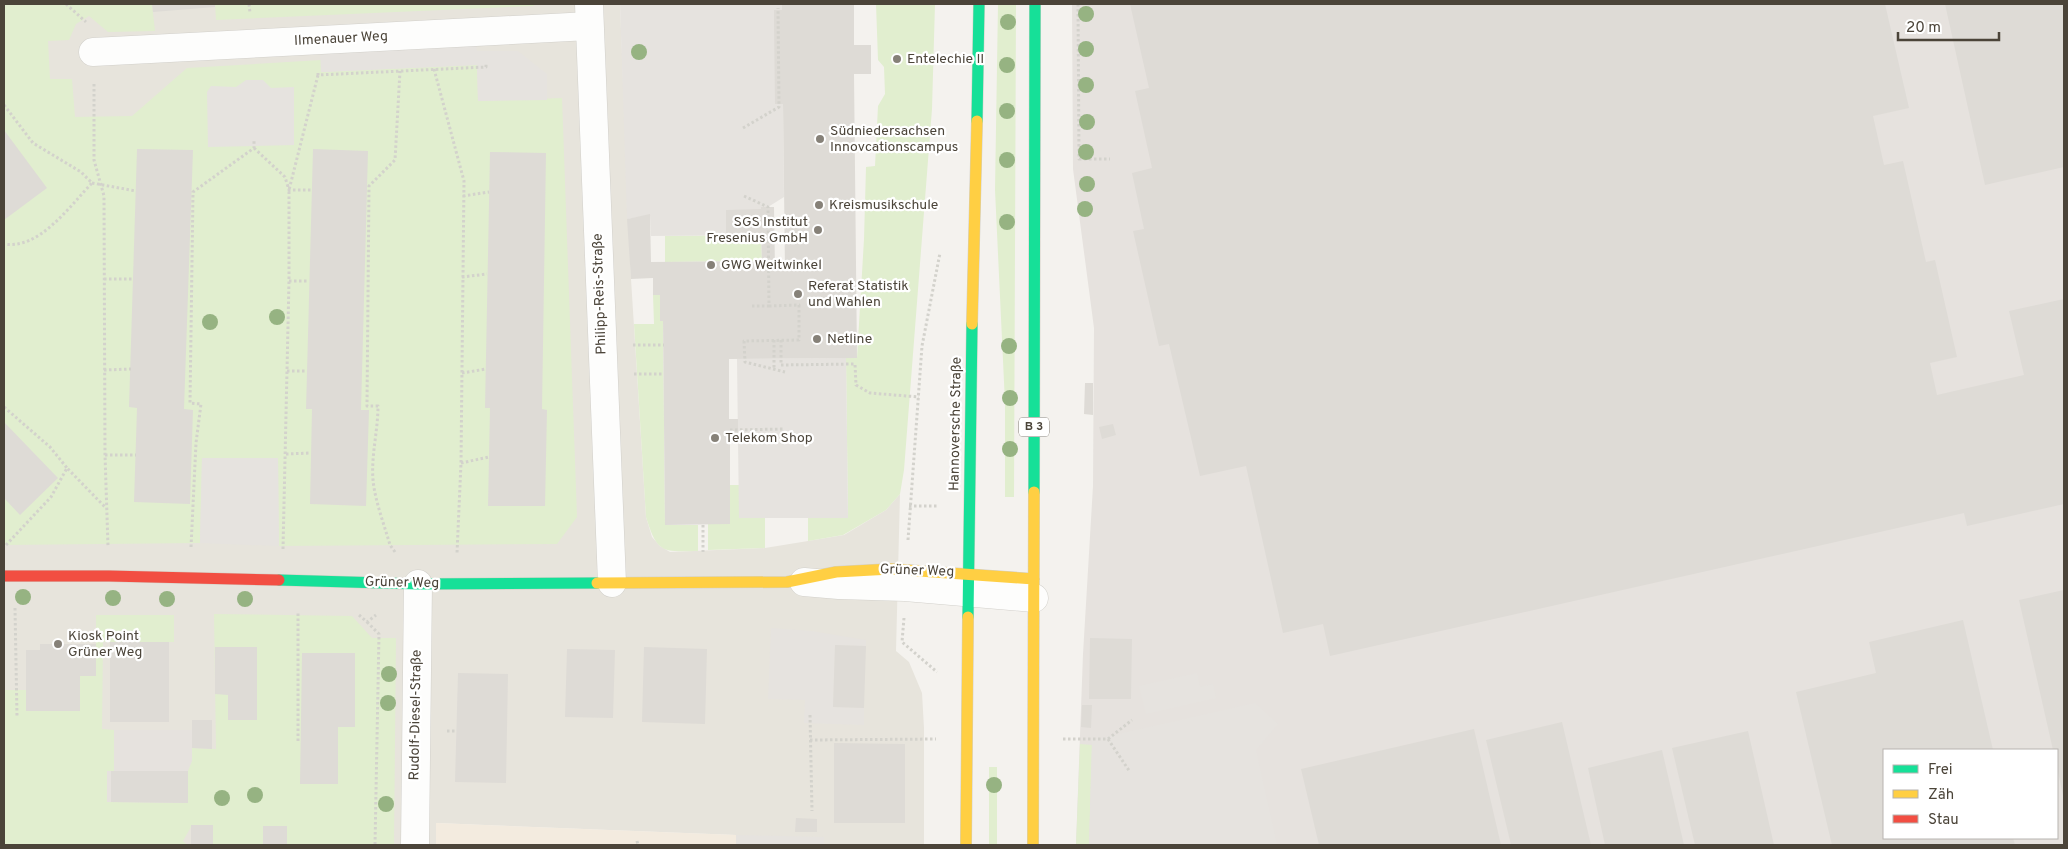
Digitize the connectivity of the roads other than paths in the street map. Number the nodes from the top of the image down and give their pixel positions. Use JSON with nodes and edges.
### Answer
{"nodes":[{"id":1,"x":979,"y":4,"type":"edge"},
{"id":2,"x":1035,"y":4,"type":"edge"},
{"id":3,"x":589,"y":15,"type":"edge"},
{"id":4,"x":92,"y":52,"type":"road end"},
{"id":5,"x":4,"y":576,"type":"edge"},
{"id":6,"x":800,"y":581,"type":"joint"},
{"id":7,"x":612,"y":583,"type":"junction"},
{"id":8,"x":968,"y":583,"type":"junction"},
{"id":9,"x":418,"y":584,"type":"junction"},
{"id":10,"x":1034,"y":588,"type":"junction"},
{"id":11,"x":415,"y":845,"type":"edge"},
{"id":12,"x":966,"y":845,"type":"edge"},
{"id":13,"x":1032,"y":845,"type":"edge"}],
"edges":[{"from":1,"to":8,"type":"main road","name":"Hannoversche Straße"},
{"from":2,"to":10,"type":"main road","number":"B 3"},
{"from":3,"to":4,"type":"street","name":"Ilmenauer Weg"},
{"from":3,"to":7,"type":"street","name":"Philipp-Reis-Straße"},
{"from":5,"to":9,"type":"main road","name":"Grüner Weg"},
{"from":6,"to":7,"type":"main road","name":"Grüner Weg"},
{"from":6,"to":8,"type":"street","name":"Grüner Weg"},
{"from":7,"to":9,"type":"main road","name":"Grüner Weg"},
{"from":8,"to":10,"type":"street","name":"Grüner Weg"},
{"from":8,"to":12,"type":"main road","name":"Hannoversche Straße"},
{"from":9,"to":11,"type":"street","name":"Rudolf-Diesel-Straße"},
{"from":10,"to":13,"type":"main road","number":"B 3"}]}
